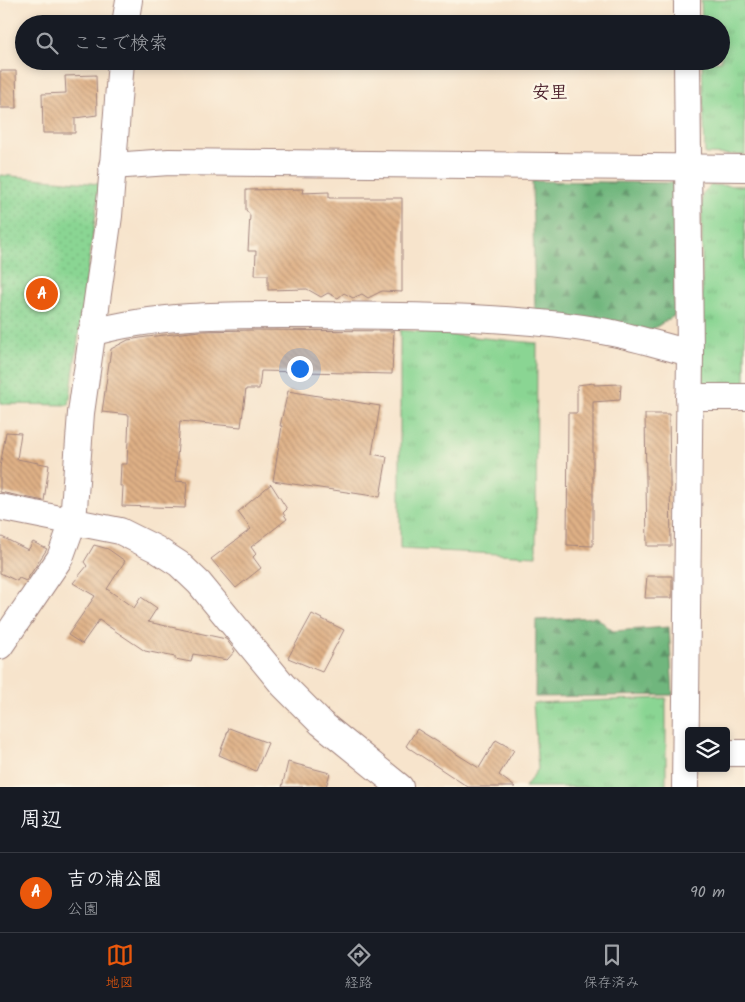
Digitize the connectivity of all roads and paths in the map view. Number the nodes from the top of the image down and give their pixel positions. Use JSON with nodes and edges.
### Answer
{"nodes":[{"id":1,"x":129,"y":0,"type":"edge"},
{"id":2,"x":687,"y":0,"type":"edge"},
{"id":3,"x":126,"y":15,"type":"edge"},
{"id":4,"x":687,"y":15,"type":"edge"},
{"id":5,"x":120,"y":70,"type":"edge"},
{"id":6,"x":687,"y":70,"type":"edge"},
{"id":7,"x":112,"y":166,"type":"junction"},
{"id":8,"x":688,"y":167,"type":"junction"},
{"id":9,"x":745,"y":168,"type":"edge"},
{"id":10,"x":91,"y":333,"type":"junction"},
{"id":11,"x":690,"y":353,"type":"junction"},
{"id":12,"x":689,"y":397,"type":"junction"},
{"id":13,"x":745,"y":397,"type":"edge"},
{"id":14,"x":0,"y":507,"type":"edge"},
{"id":15,"x":73,"y":522,"type":"junction"},
{"id":16,"x":0,"y":646,"type":"edge"},
{"id":17,"x":687,"y":727,"type":"edge"},
{"id":18,"x":730,"y":753,"type":"edge"},
{"id":19,"x":745,"y":753,"type":"edge"},
{"id":20,"x":686,"y":772,"type":"edge"},
{"id":21,"x":400,"y":787,"type":"edge"},
{"id":22,"x":685,"y":787,"type":"edge"}],
"edges":[{"from":1,"to":3,"type":"street"},
{"from":2,"to":4,"type":"street"},
{"from":5,"to":7,"type":"street"},
{"from":6,"to":8,"type":"street"},
{"from":7,"to":8,"type":"street"},
{"from":7,"to":10,"type":"street"},
{"from":8,"to":9,"type":"street"},
{"from":8,"to":11,"type":"street"},
{"from":10,"to":11,"type":"street"},
{"from":10,"to":15,"type":"street"},
{"from":11,"to":12,"type":"street"},
{"from":12,"to":13,"type":"street"},
{"from":12,"to":17,"type":"street"},
{"from":14,"to":15,"type":"street"},
{"from":15,"to":16,"type":"street"},
{"from":15,"to":21,"type":"street"},
{"from":18,"to":19,"type":"street"},
{"from":20,"to":22,"type":"street"}]}
